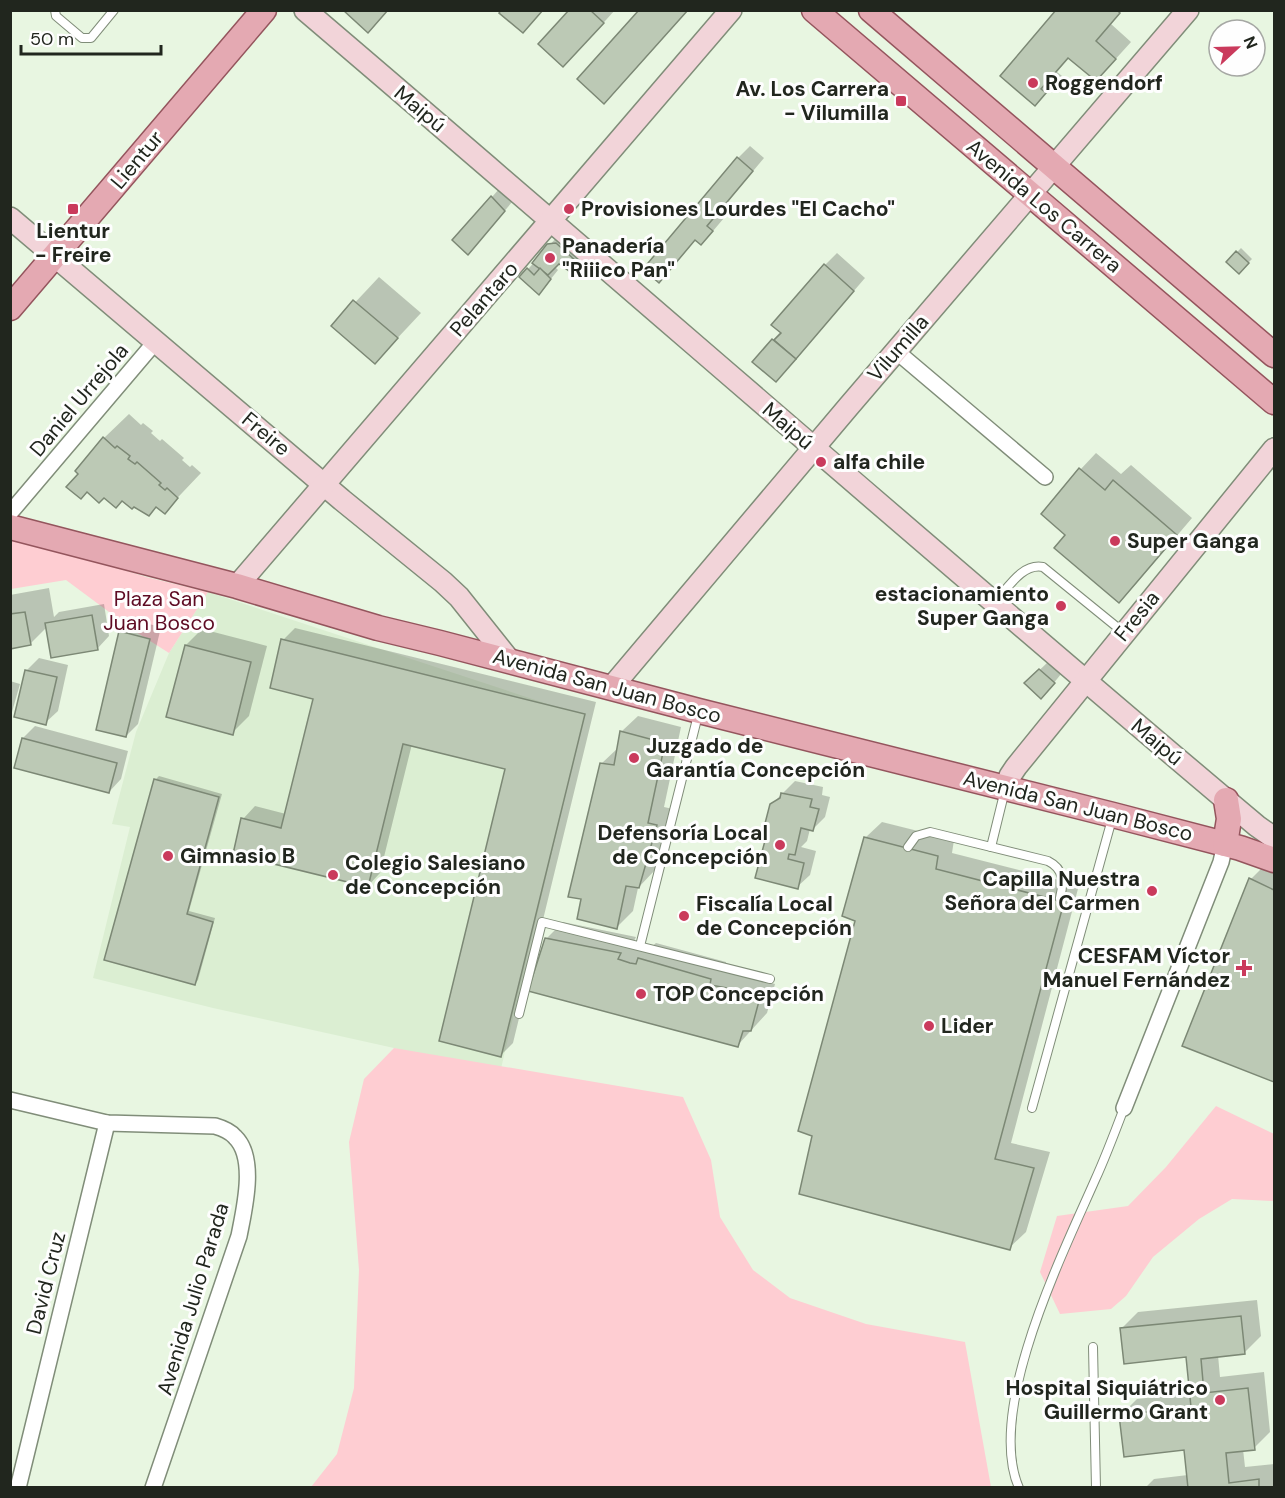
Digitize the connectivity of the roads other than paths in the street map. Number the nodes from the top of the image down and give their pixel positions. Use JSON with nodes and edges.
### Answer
{"nodes":[{"id":1,"x":55,"y":10,"type":"edge"},
{"id":2,"x":114,"y":10,"type":"edge"},
{"id":3,"x":264,"y":10,"type":"edge"},
{"id":4,"x":304,"y":10,"type":"edge"},
{"id":5,"x":731,"y":10,"type":"edge"},
{"id":6,"x":814,"y":10,"type":"edge"},
{"id":7,"x":871,"y":10,"type":"edge"},
{"id":8,"x":1188,"y":10,"type":"edge"},
{"id":9,"x":1054,"y":166,"type":"junction"},
{"id":10,"x":1030,"y":194,"type":"junction"},
{"id":11,"x":10,"y":218,"type":"edge"},
{"id":12,"x":551,"y":220,"type":"junction"},
{"id":13,"x":56,"y":256,"type":"junction"},
{"id":14,"x":10,"y":308,"type":"edge"},
{"id":15,"x":156,"y":341,"type":"junction"},
{"id":16,"x":896,"y":351,"type":"junction"},
{"id":17,"x":1275,"y":355,"type":"edge"},
{"id":18,"x":1275,"y":402,"type":"edge"},
{"id":19,"x":813,"y":448,"type":"junction"},
{"id":20,"x":1275,"y":449,"type":"edge"},
{"id":21,"x":1045,"y":477,"type":"dead end"},
{"id":22,"x":325,"y":484,"type":"junction"},
{"id":23,"x":10,"y":513,"type":"edge"},
{"id":24,"x":10,"y":527,"type":"edge"},
{"id":25,"x":237,"y":586,"type":"junction"},
{"id":26,"x":994,"y":603,"type":"junction"},
{"id":27,"x":1124,"y":633,"type":"junction"},
{"id":28,"x":510,"y":661,"type":"junction"},
{"id":29,"x":1084,"y":681,"type":"junction"},
{"id":30,"x":610,"y":688,"type":"junction"},
{"id":31,"x":699,"y":711,"type":"junction"},
{"id":32,"x":1006,"y":788,"type":"junction"},
{"id":33,"x":1226,"y":800,"type":"junction"},
{"id":34,"x":1113,"y":815,"type":"junction"},
{"id":35,"x":1275,"y":838,"type":"edge"},
{"id":36,"x":1224,"y":844,"type":"junction"},
{"id":37,"x":908,"y":847,"type":"dead end"},
{"id":38,"x":991,"y":847,"type":"junction"},
{"id":39,"x":1275,"y":860,"type":"edge"},
{"id":40,"x":1060,"y":898,"type":"dead end"},
{"id":41,"x":640,"y":946,"type":"junction"},
{"id":42,"x":770,"y":979,"type":"dead end"},
{"id":43,"x":519,"y":1014,"type":"dead end"},
{"id":44,"x":10,"y":1100,"type":"edge"},
{"id":45,"x":1032,"y":1108,"type":"dead end"},
{"id":46,"x":1124,"y":1108,"type":"joint"},
{"id":47,"x":107,"y":1123,"type":"junction"},
{"id":48,"x":1093,"y":1347,"type":"dead end"},
{"id":49,"x":18,"y":1488,"type":"edge"},
{"id":50,"x":153,"y":1488,"type":"edge"},
{"id":51,"x":1019,"y":1488,"type":"edge"},
{"id":52,"x":1096,"y":1488,"type":"edge"}],
"edges":[{"from":1,"to":2,"type":"lane"},
{"from":3,"to":13,"type":"main road","name":"Lientur"},
{"from":4,"to":12,"type":"street","name":"Maipú"},
{"from":5,"to":12,"type":"street","name":"Pelantaro"},
{"from":6,"to":10,"type":"main road","name":"Avenida Los Carrera"},
{"from":7,"to":9,"type":"main road","name":"Avenida Los Carrera"},
{"from":8,"to":9,"type":"street","name":"Vilumilla"},
{"from":9,"to":10,"type":"street","name":"Vilumilla"},
{"from":9,"to":17,"type":"main road","name":"Avenida Los Carrera"},
{"from":10,"to":16,"type":"street","name":"Vilumilla"},
{"from":10,"to":18,"type":"main road","name":"Avenida Los Carrera"},
{"from":11,"to":13,"type":"street","name":"Freire"},
{"from":12,"to":19,"type":"street","name":"Maipú"},
{"from":12,"to":22,"type":"street","name":"Pelantaro"},
{"from":13,"to":14,"type":"main road","name":"Lientur"},
{"from":13,"to":15,"type":"street","name":"Freire"},
{"from":15,"to":22,"type":"street","name":"Freire"},
{"from":15,"to":23,"type":"street","name":"Daniel Urrejola"},
{"from":16,"to":19,"type":"street","name":"Vilumilla"},
{"from":16,"to":21,"type":"street"},
{"from":19,"to":26,"type":"street","name":"Maipú"},
{"from":19,"to":30,"type":"street","name":"Vilumilla"},
{"from":20,"to":27,"type":"street","name":"Fresia"},
{"from":22,"to":25,"type":"street","name":"Pelantaro"},
{"from":22,"to":28,"type":"street","name":"Freire"},
{"from":24,"to":25,"type":"main road","name":"Avenida San Juan Bosco"},
{"from":25,"to":28,"type":"main road","name":"Avenida San Juan Bosco"},
{"from":26,"to":27,"type":"lane"},
{"from":26,"to":29,"type":"street","name":"Maipú"},
{"from":27,"to":29,"type":"street","name":"Fresia"},
{"from":28,"to":30,"type":"main road","name":"Avenida San Juan Bosco"},
{"from":29,"to":32,"type":"street","name":"Fresia"},
{"from":29,"to":33,"type":"street","name":"Maipú"},
{"from":30,"to":31,"type":"main road","name":"Avenida San Juan Bosco"},
{"from":31,"to":32,"type":"main road","name":"Avenida San Juan Bosco"},
{"from":31,"to":41,"type":"lane"},
{"from":32,"to":34,"type":"main road","name":"Avenida San Juan Bosco"},
{"from":32,"to":38,"type":"lane"},
{"from":33,"to":35,"type":"street","name":"Maipú"},
{"from":33,"to":36,"type":"main road"},
{"from":34,"to":36,"type":"main road","name":"Avenida San Juan Bosco"},
{"from":34,"to":45,"type":"lane"},
{"from":36,"to":39,"type":"main road","name":"Avenida San Juan Bosco"},
{"from":36,"to":46,"type":"street"},
{"from":37,"to":38,"type":"lane"},
{"from":38,"to":40,"type":"lane"},
{"from":41,"to":42,"type":"lane"},
{"from":41,"to":43,"type":"lane"},
{"from":44,"to":47,"type":"street","name":"Avenida Julio Parada"},
{"from":46,"to":51,"type":"lane"},
{"from":47,"to":49,"type":"street","name":"David Cruz"},
{"from":47,"to":50,"type":"street","name":"Avenida Julio Parada"},
{"from":48,"to":52,"type":"lane"}]}
